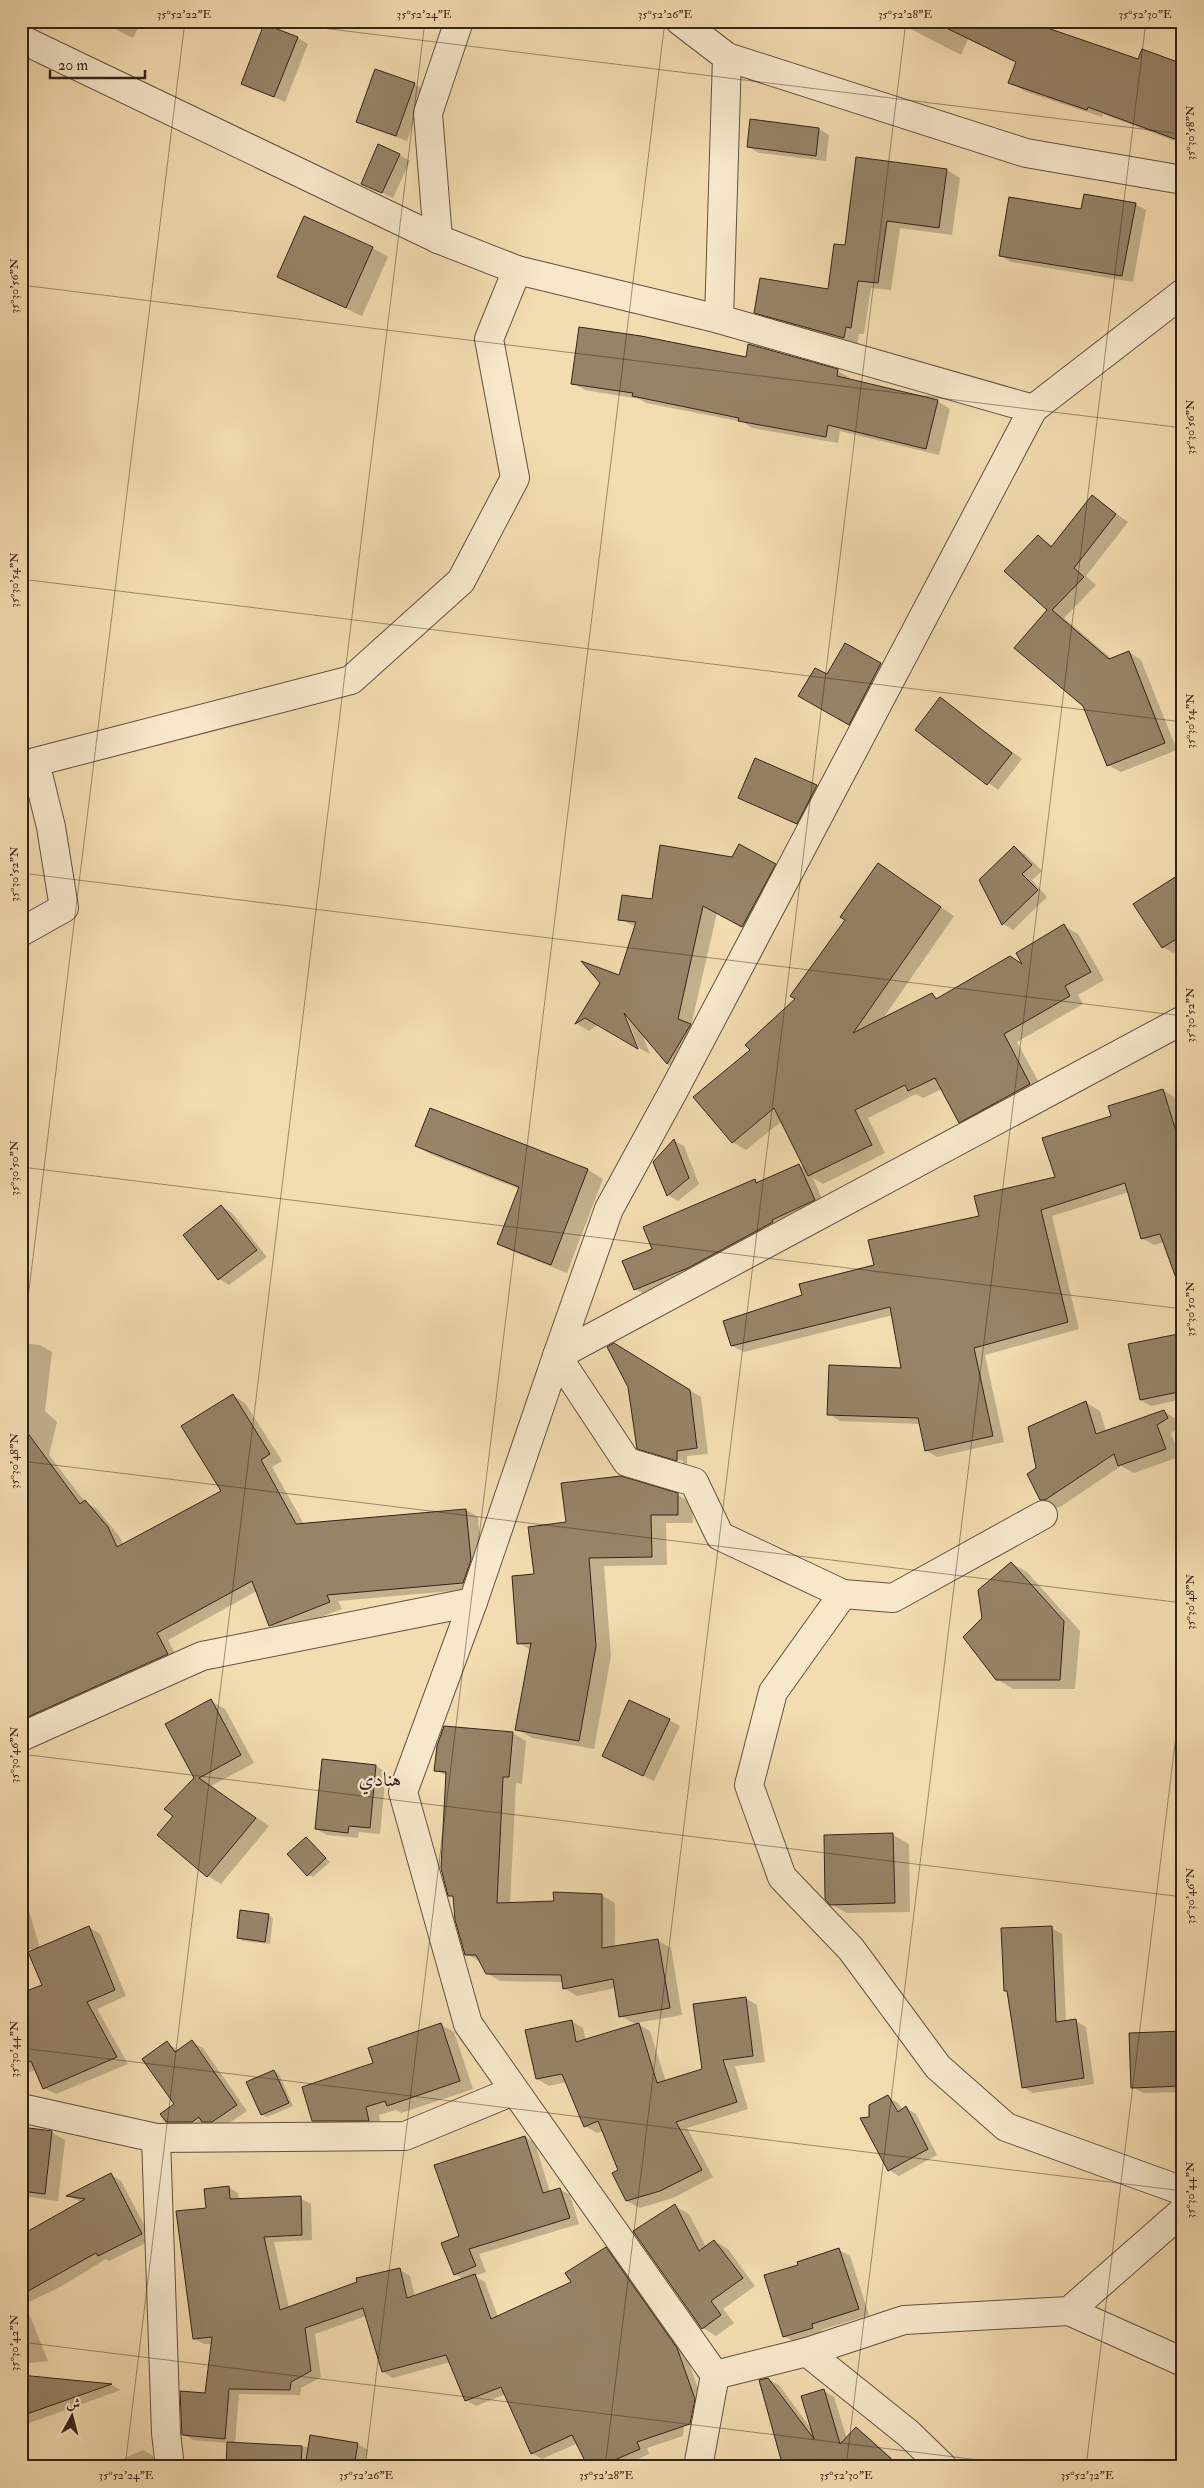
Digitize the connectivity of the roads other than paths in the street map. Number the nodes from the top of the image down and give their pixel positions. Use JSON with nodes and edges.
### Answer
{"nodes":[{"id":1,"x":460,"y":21,"type":"edge"},
{"id":2,"x":680,"y":21,"type":"edge"},
{"id":3,"x":21,"y":38,"type":"edge"},
{"id":4,"x":727,"y":57,"type":"junction"},
{"id":5,"x":1183,"y":180,"type":"edge"},
{"id":6,"x":438,"y":239,"type":"junction"},
{"id":7,"x":517,"y":270,"type":"junction"},
{"id":8,"x":1183,"y":293,"type":"edge"},
{"id":9,"x":719,"y":319,"type":"junction"},
{"id":10,"x":1033,"y":409,"type":"junction"},
{"id":11,"x":21,"y":932,"type":"edge"},
{"id":12,"x":1183,"y":1020,"type":"edge"},
{"id":13,"x":556,"y":1356,"type":"junction"},
{"id":14,"x":1043,"y":1515,"type":"dead end"},
{"id":15,"x":843,"y":1594,"type":"junction"},
{"id":16,"x":473,"y":1602,"type":"junction"},
{"id":17,"x":21,"y":1737,"type":"edge"},
{"id":18,"x":513,"y":2091,"type":"junction"},
{"id":19,"x":21,"y":2108,"type":"edge"},
{"id":20,"x":156,"y":2138,"type":"junction"},
{"id":21,"x":1183,"y":2191,"type":"edge"},
{"id":22,"x":1183,"y":2210,"type":"edge"},
{"id":23,"x":1069,"y":2311,"type":"junction"},
{"id":24,"x":807,"y":2352,"type":"junction"},
{"id":25,"x":1183,"y":2362,"type":"edge"},
{"id":26,"x":715,"y":2375,"type":"junction"},
{"id":27,"x":170,"y":2467,"type":"edge"},
{"id":28,"x":698,"y":2467,"type":"edge"},
{"id":29,"x":943,"y":2467,"type":"edge"}],
"edges":[{"from":1,"to":6,"type":"street"},
{"from":2,"to":4,"type":"street"},
{"from":3,"to":6,"type":"street"},
{"from":4,"to":5,"type":"street"},
{"from":4,"to":9,"type":"street"},
{"from":6,"to":7,"type":"street"},
{"from":7,"to":9,"type":"street"},
{"from":7,"to":11,"type":"street"},
{"from":8,"to":10,"type":"street"},
{"from":9,"to":10,"type":"street"},
{"from":10,"to":13,"type":"street"},
{"from":12,"to":13,"type":"street"},
{"from":13,"to":15,"type":"street"},
{"from":13,"to":16,"type":"street"},
{"from":14,"to":15,"type":"street"},
{"from":15,"to":21,"type":"street"},
{"from":16,"to":17,"type":"street"},
{"from":16,"to":18,"type":"street"},
{"from":18,"to":20,"type":"street"},
{"from":18,"to":26,"type":"street"},
{"from":19,"to":20,"type":"street"},
{"from":20,"to":27,"type":"street"},
{"from":22,"to":23,"type":"street"},
{"from":23,"to":24,"type":"street"},
{"from":23,"to":25,"type":"street"},
{"from":24,"to":26,"type":"street"},
{"from":24,"to":29,"type":"street"},
{"from":26,"to":28,"type":"street"}]}
